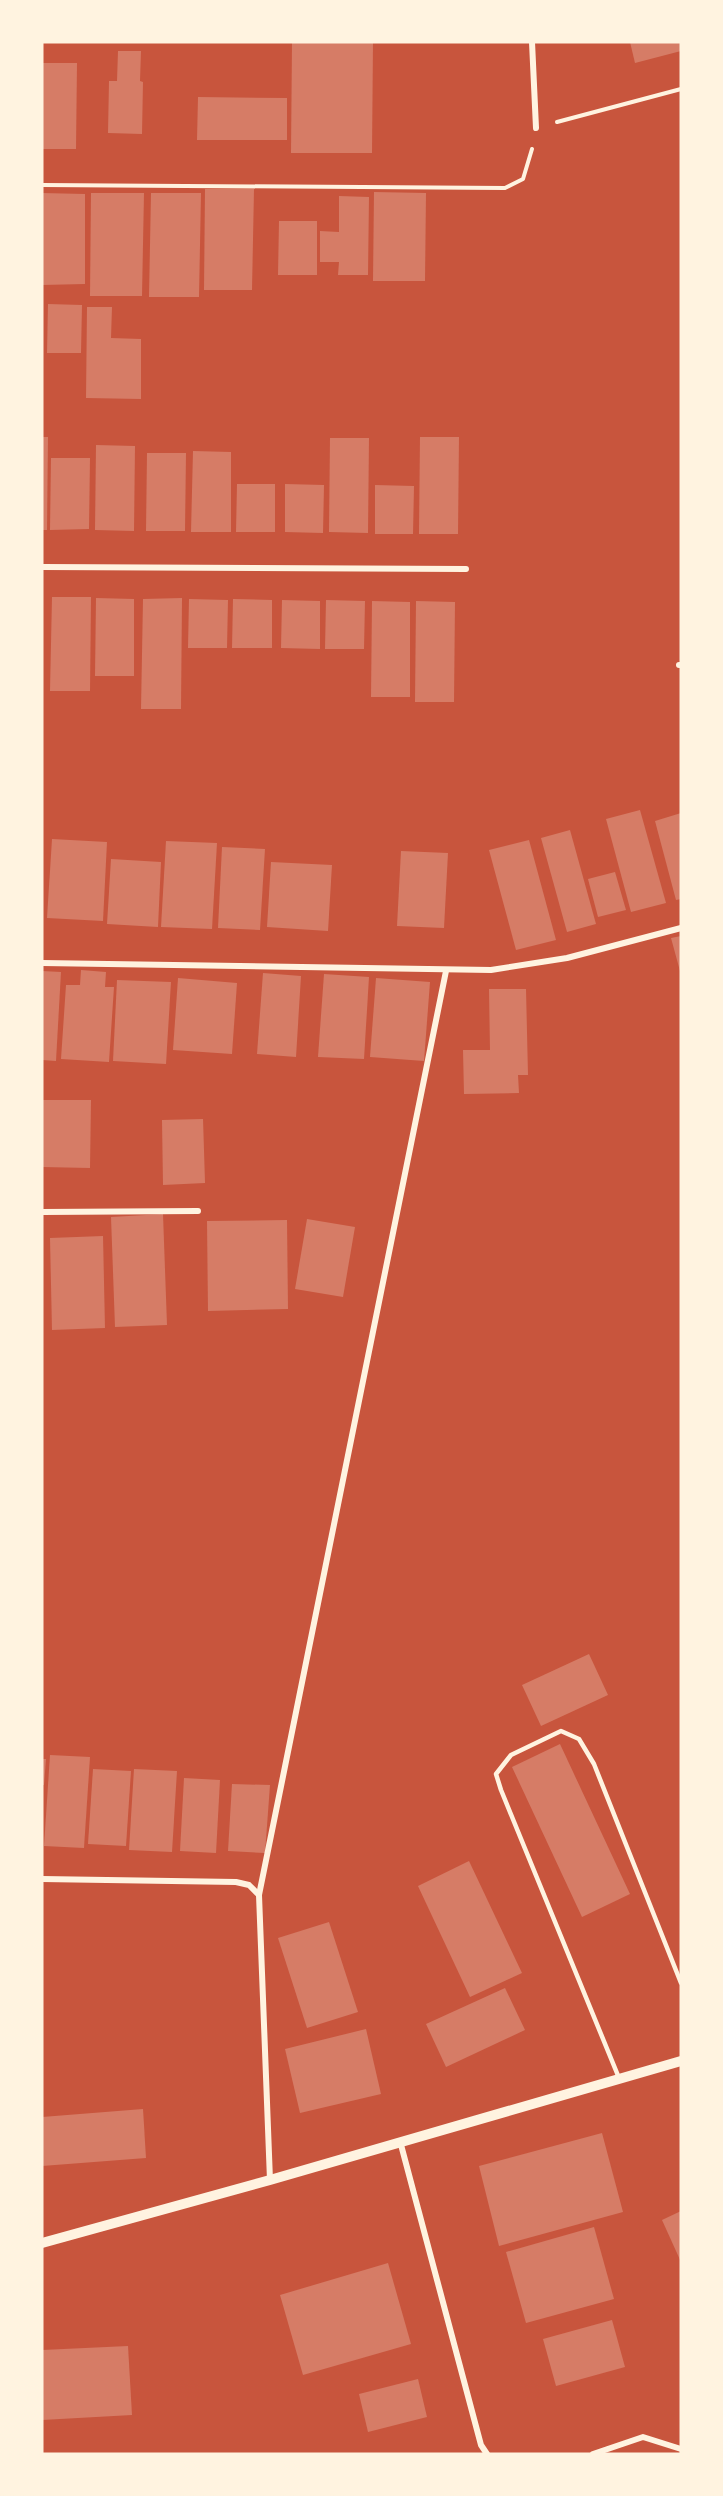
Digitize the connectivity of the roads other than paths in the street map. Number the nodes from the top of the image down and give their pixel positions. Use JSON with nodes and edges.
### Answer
{"nodes":[{"id":1,"x":532,"y":42,"type":"edge"},
{"id":2,"x":536,"y":128,"type":"road end"},
{"id":3,"x":42,"y":567,"type":"edge"},
{"id":4,"x":465,"y":569,"type":"dead end"},
{"id":5,"x":681,"y":928,"type":"edge"},
{"id":6,"x":42,"y":963,"type":"edge"},
{"id":7,"x":446,"y":971,"type":"junction"},
{"id":8,"x":198,"y":1211,"type":"dead end"},
{"id":9,"x":42,"y":1212,"type":"edge"},
{"id":10,"x":42,"y":1879,"type":"edge"},
{"id":11,"x":259,"y":1895,"type":"junction"},
{"id":12,"x":681,"y":1983,"type":"edge"},
{"id":13,"x":681,"y":2061,"type":"edge"},
{"id":14,"x":619,"y":2079,"type":"junction"},
{"id":15,"x":400,"y":2140,"type":"junction"},
{"id":16,"x":270,"y":2180,"type":"junction"},
{"id":17,"x":42,"y":2242,"type":"edge"},
{"id":18,"x":681,"y":2449,"type":"edge"},
{"id":19,"x":487,"y":2454,"type":"edge"},
{"id":20,"x":593,"y":2454,"type":"edge"}],
"edges":[{"from":1,"to":2,"type":"street"},
{"from":3,"to":4,"type":"street"},
{"from":5,"to":7,"type":"street"},
{"from":6,"to":7,"type":"street"},
{"from":7,"to":11,"type":"street"},
{"from":8,"to":9,"type":"street"},
{"from":10,"to":11,"type":"street"},
{"from":11,"to":16,"type":"street"},
{"from":12,"to":14,"type":"lane"},
{"from":13,"to":14,"type":"street"},
{"from":14,"to":15,"type":"street"},
{"from":15,"to":16,"type":"street"},
{"from":15,"to":19,"type":"street"},
{"from":16,"to":17,"type":"street"},
{"from":18,"to":20,"type":"street"}]}
